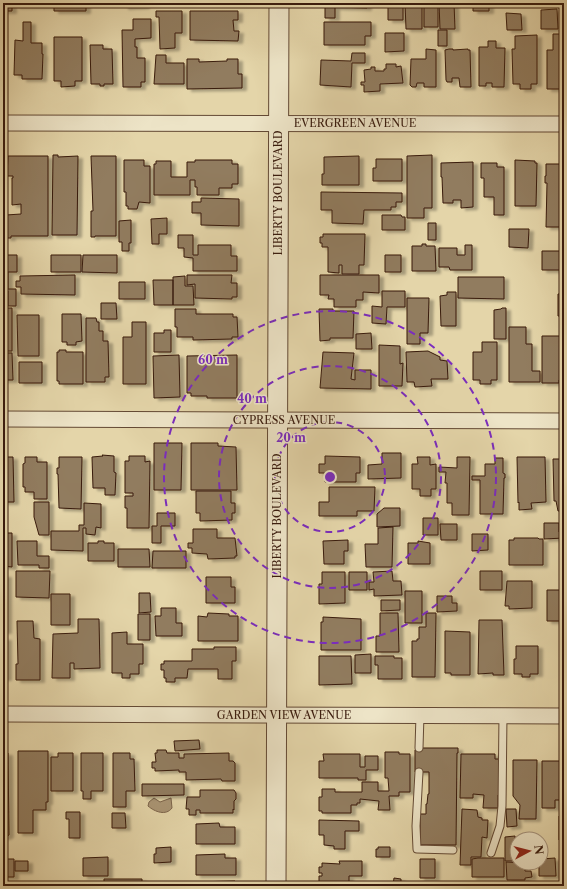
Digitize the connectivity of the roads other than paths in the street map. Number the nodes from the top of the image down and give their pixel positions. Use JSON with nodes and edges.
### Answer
{"nodes":[{"id":1,"x":279,"y":3,"type":"edge"},
{"id":2,"x":3,"y":123,"type":"edge"},
{"id":3,"x":278,"y":123,"type":"junction"},
{"id":4,"x":564,"y":124,"type":"edge"},
{"id":5,"x":3,"y":419,"type":"edge"},
{"id":6,"x":277,"y":420,"type":"junction"},
{"id":7,"x":564,"y":421,"type":"edge"},
{"id":8,"x":3,"y":714,"type":"edge"},
{"id":9,"x":276,"y":715,"type":"junction"},
{"id":10,"x":420,"y":715,"type":"junction"},
{"id":11,"x":503,"y":715,"type":"junction"},
{"id":12,"x":564,"y":716,"type":"edge"},
{"id":13,"x":419,"y":748,"type":"dead end"},
{"id":14,"x":419,"y":772,"type":"dead end"},
{"id":15,"x":453,"y":850,"type":"dead end"},
{"id":16,"x":491,"y":853,"type":"dead end"},
{"id":17,"x":276,"y":886,"type":"edge"}],
"edges":[{"from":1,"to":3,"type":"street","name":"LIBERTY BOULEVARD"},
{"from":2,"to":3,"type":"street","name":"EVERGREEN AVENUE"},
{"from":3,"to":4,"type":"street","name":"EVERGREEN AVENUE"},
{"from":3,"to":6,"type":"street","name":"LIBERTY BOULEVARD"},
{"from":5,"to":6,"type":"street","name":"CYPRESS AVENUE"},
{"from":6,"to":7,"type":"street","name":"CYPRESS AVENUE"},
{"from":6,"to":9,"type":"street","name":"LIBERTY BOULEVARD"},
{"from":8,"to":9,"type":"street","name":"GARDEN VIEW AVENUE"},
{"from":9,"to":10,"type":"street","name":"GARDEN VIEW AVENUE"},
{"from":9,"to":17,"type":"street","name":"LIBERTY BOULEVARD"},
{"from":10,"to":11,"type":"street","name":"GARDEN VIEW AVENUE"},
{"from":10,"to":13,"type":"lane"},
{"from":11,"to":12,"type":"street","name":"GARDEN VIEW AVENUE"},
{"from":11,"to":16,"type":"lane"},
{"from":14,"to":15,"type":"lane"}]}
